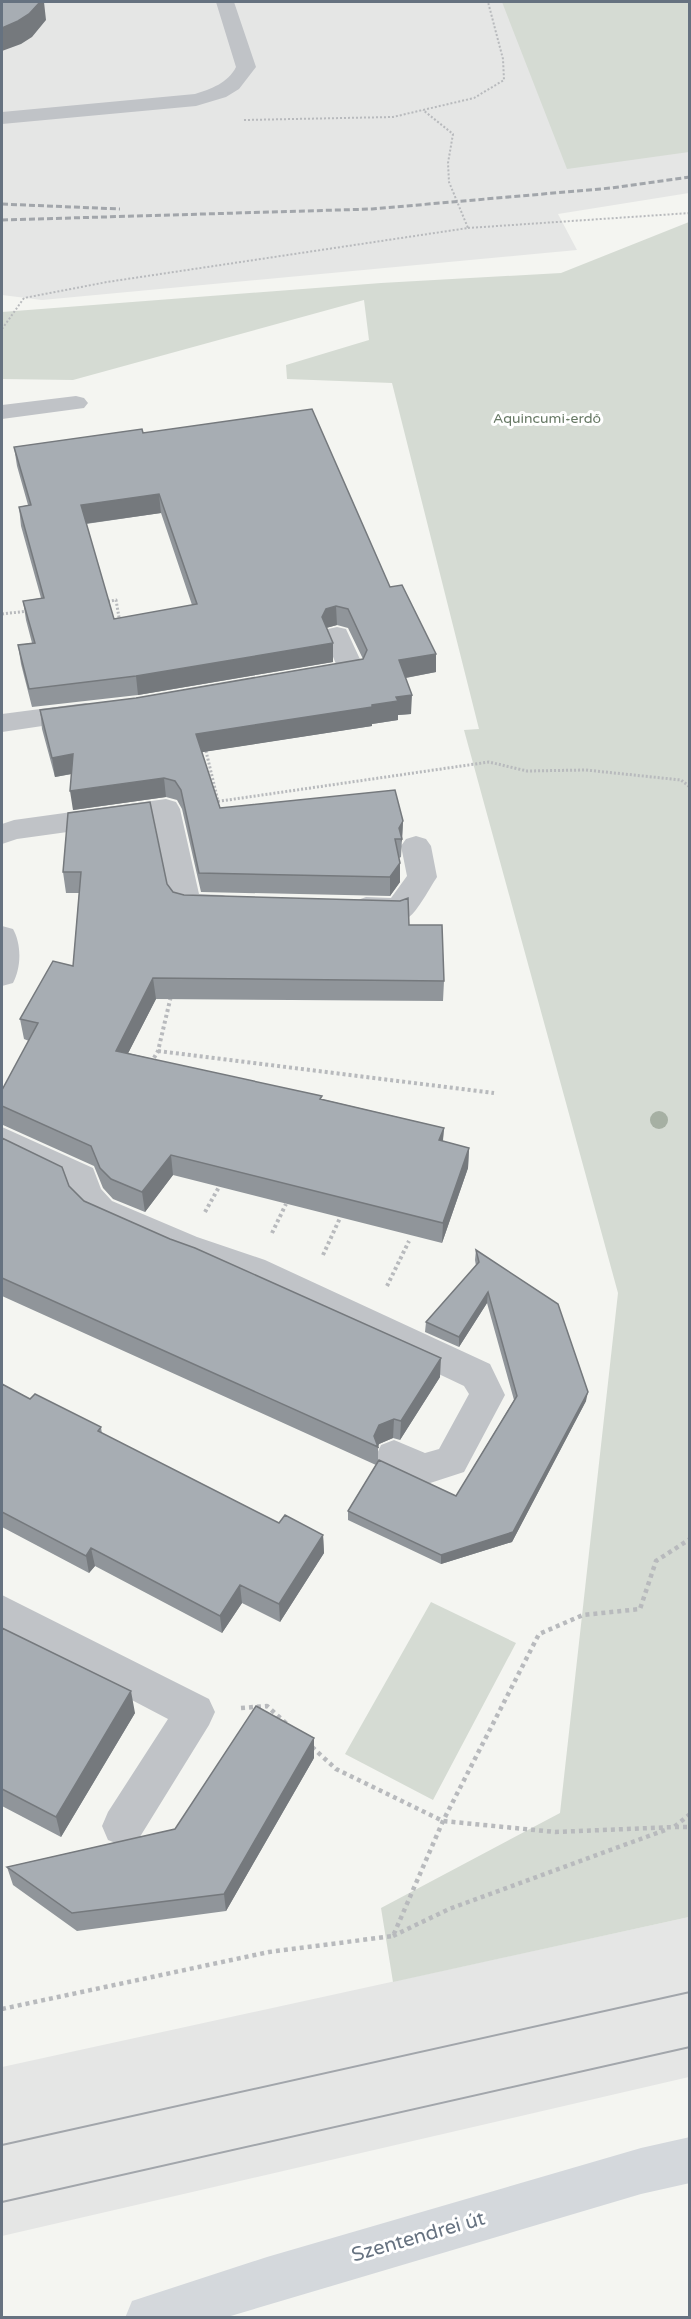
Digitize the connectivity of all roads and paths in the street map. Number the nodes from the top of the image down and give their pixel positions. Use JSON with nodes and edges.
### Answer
{"nodes":[{"id":1,"x":225,"y":2,"type":"edge"},
{"id":2,"x":488,"y":2,"type":"edge"},
{"id":3,"x":423,"y":110,"type":"junction"},
{"id":4,"x":2,"y":118,"type":"edge"},
{"id":5,"x":244,"y":120,"type":"dead end"},
{"id":6,"x":690,"y":213,"type":"edge"},
{"id":7,"x":468,"y":228,"type":"junction"},
{"id":8,"x":2,"y":329,"type":"edge"},
{"id":9,"x":76,"y":403,"type":"dead end"},
{"id":10,"x":2,"y":412,"type":"edge"},
{"id":11,"x":93,"y":603,"type":"edge"},
{"id":12,"x":36,"y":610,"type":"edge"},
{"id":13,"x":2,"y":614,"type":"edge"},
{"id":14,"x":120,"y":624,"type":"edge"},
{"id":15,"x":337,"y":635,"type":"dead end"},
{"id":16,"x":296,"y":680,"type":"edge"},
{"id":17,"x":115,"y":709,"type":"edge"},
{"id":18,"x":2,"y":723,"type":"edge"},
{"id":19,"x":204,"y":743,"type":"edge"},
{"id":20,"x":690,"y":787,"type":"edge"},
{"id":21,"x":219,"y":801,"type":"junction"},
{"id":22,"x":166,"y":809,"type":"junction"},
{"id":23,"x":2,"y":834,"type":"edge"},
{"id":24,"x":416,"y":846,"type":"dead end"},
{"id":25,"x":245,"y":906,"type":"edge"},
{"id":26,"x":340,"y":908,"type":"edge"},
{"id":27,"x":2,"y":937,"type":"edge"},
{"id":28,"x":2,"y":975,"type":"edge"},
{"id":29,"x":171,"y":994,"type":"edge"},
{"id":30,"x":158,"y":1051,"type":"junction"},
{"id":31,"x":149,"y":1067,"type":"edge"},
{"id":32,"x":494,"y":1093,"type":"dead end"},
{"id":33,"x":2,"y":1140,"type":"edge"},
{"id":34,"x":409,"y":1241,"type":"dead end"},
{"id":35,"x":368,"y":1324,"type":"junction"},
{"id":36,"x":394,"y":1456,"type":"dead end"},
{"id":37,"x":690,"y":1539,"type":"edge"},
{"id":38,"x":2,"y":1613,"type":"edge"},
{"id":39,"x":195,"y":1712,"type":"junction"},
{"id":40,"x":293,"y":1730,"type":"edge"},
{"id":41,"x":310,"y":1746,"type":"edge"},
{"id":42,"x":690,"y":1814,"type":"edge"},
{"id":43,"x":443,"y":1821,"type":"junction"},
{"id":44,"x":123,"y":1826,"type":"dead end"},
{"id":45,"x":674,"y":1827,"type":"junction"},
{"id":46,"x":690,"y":1827,"type":"edge"},
{"id":47,"x":393,"y":1936,"type":"junction"},
{"id":48,"x":2,"y":2009,"type":"edge"},
{"id":49,"x":690,"y":2160,"type":"edge"},
{"id":50,"x":149,"y":2318,"type":"edge"}],
"edges":[{"from":1,"to":4,"type":"street"},
{"from":2,"to":3,"type":"path"},
{"from":3,"to":5,"type":"path"},
{"from":3,"to":7,"type":"path"},
{"from":6,"to":7,"type":"path"},
{"from":7,"to":8,"type":"path"},
{"from":9,"to":10,"type":"street"},
{"from":11,"to":14,"type":"path"},
{"from":12,"to":13,"type":"path"},
{"from":15,"to":16,"type":"street"},
{"from":17,"to":18,"type":"street"},
{"from":19,"to":21,"type":"path"},
{"from":20,"to":21,"type":"path"},
{"from":21,"to":22,"type":"path"},
{"from":22,"to":23,"type":"street"},
{"from":22,"to":25,"type":"street"},
{"from":24,"to":26,"type":"street"},
{"from":27,"to":28,"type":"street"},
{"from":29,"to":30,"type":"path"},
{"from":30,"to":31,"type":"path"},
{"from":30,"to":32,"type":"path"},
{"from":33,"to":35,"type":"street"},
{"from":34,"to":35,"type":"path"},
{"from":35,"to":36,"type":"street"},
{"from":37,"to":43,"type":"path"},
{"from":38,"to":39,"type":"street"},
{"from":39,"to":40,"type":"path"},
{"from":39,"to":44,"type":"street"},
{"from":41,"to":43,"type":"path"},
{"from":42,"to":45,"type":"path"},
{"from":43,"to":45,"type":"path"},
{"from":43,"to":47,"type":"path"},
{"from":45,"to":46,"type":"path"},
{"from":45,"to":47,"type":"path"},
{"from":47,"to":48,"type":"path"},
{"from":49,"to":50,"type":"main road","name":"Szentendrei út"}]}
